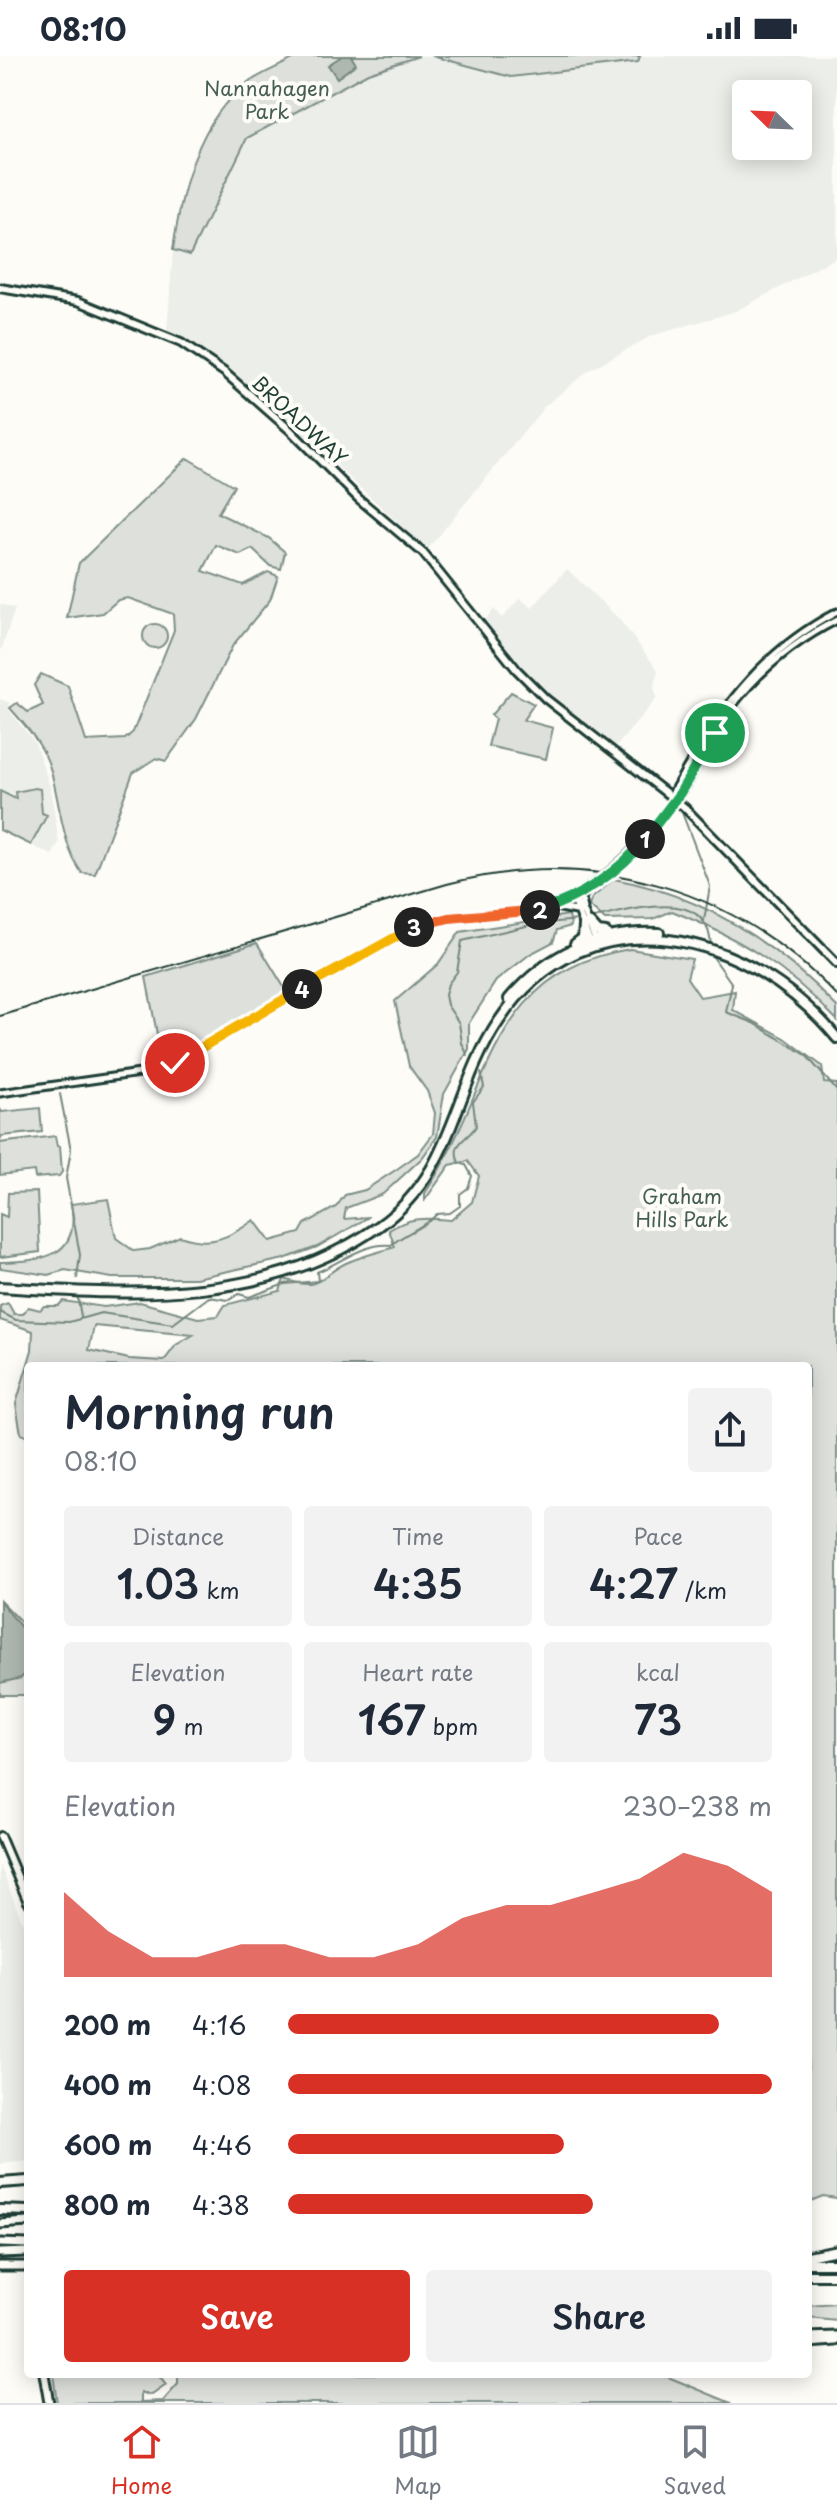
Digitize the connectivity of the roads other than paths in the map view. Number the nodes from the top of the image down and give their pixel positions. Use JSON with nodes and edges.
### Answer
{"nodes":[{"id":1,"x":0,"y":288,"type":"edge"},
{"id":2,"x":837,"y":612,"type":"edge"},
{"id":3,"x":837,"y":620,"type":"edge"},
{"id":4,"x":673,"y":798,"type":"junction"},
{"id":5,"x":588,"y":888,"type":"junction"},
{"id":6,"x":573,"y":897,"type":"junction"},
{"id":7,"x":548,"y":908,"type":"junction"},
{"id":8,"x":582,"y":914,"type":"junction"},
{"id":9,"x":587,"y":924,"type":"junction"},
{"id":10,"x":642,"y":932,"type":"junction"},
{"id":11,"x":594,"y":944,"type":"junction"},
{"id":12,"x":705,"y":944,"type":"junction"},
{"id":13,"x":718,"y":948,"type":"junction"},
{"id":14,"x":837,"y":964,"type":"edge"},
{"id":15,"x":536,"y":972,"type":"junction"},
{"id":16,"x":837,"y":1031,"type":"edge"},
{"id":17,"x":837,"y":1038,"type":"edge"},
{"id":18,"x":0,"y":1093,"type":"edge"},
{"id":19,"x":0,"y":1285,"type":"edge"},
{"id":20,"x":0,"y":1836,"type":"edge"},
{"id":21,"x":24,"y":1893,"type":"edge"},
{"id":22,"x":0,"y":2210,"type":"edge"},
{"id":23,"x":24,"y":2211,"type":"edge"},
{"id":24,"x":24,"y":2222,"type":"edge"},
{"id":25,"x":0,"y":2224,"type":"edge"},
{"id":26,"x":0,"y":2243,"type":"edge"},
{"id":27,"x":24,"y":2244,"type":"edge"},
{"id":28,"x":837,"y":2250,"type":"edge"},
{"id":29,"x":24,"y":2252,"type":"edge"},
{"id":30,"x":0,"y":2253,"type":"edge"},
{"id":31,"x":812,"y":2255,"type":"edge"},
{"id":32,"x":812,"y":2263,"type":"edge"},
{"id":33,"x":837,"y":2263,"type":"edge"},
{"id":34,"x":0,"y":2266,"type":"edge"},
{"id":35,"x":24,"y":2266,"type":"edge"},
{"id":36,"x":812,"y":2275,"type":"edge"},
{"id":37,"x":837,"y":2276,"type":"edge"},
{"id":38,"x":837,"y":2338,"type":"edge"},
{"id":39,"x":812,"y":2340,"type":"edge"},
{"id":40,"x":45,"y":2378,"type":"edge"},
{"id":41,"x":49,"y":2403,"type":"edge"}],
"edges":[{"from":1,"to":4,"type":"main road","name":"BROADWAY"},
{"from":2,"to":4,"type":"street"},
{"from":3,"to":4,"type":"street"},
{"from":4,"to":5,"type":"street"},
{"from":4,"to":14,"type":"main road","name":"BROADWAY"},
{"from":5,"to":6,"type":"street"},
{"from":5,"to":8,"type":"street"},
{"from":6,"to":7,"type":"street"},
{"from":6,"to":8,"type":"street"},
{"from":7,"to":8,"type":"street"},
{"from":7,"to":18,"type":"street"},
{"from":8,"to":9,"type":"street"},
{"from":9,"to":10,"type":"highway"},
{"from":9,"to":11,"type":"street"},
{"from":9,"to":15,"type":"highway"},
{"from":10,"to":11,"type":"highway"},
{"from":10,"to":12,"type":"highway"},
{"from":11,"to":12,"type":"highway"},
{"from":11,"to":15,"type":"highway"},
{"from":11,"to":19,"type":"highway"},
{"from":12,"to":13,"type":"highway"},
{"from":13,"to":16,"type":"highway"},
{"from":13,"to":17,"type":"highway"},
{"from":15,"to":19,"type":"highway"},
{"from":20,"to":21,"type":"main road"},
{"from":22,"to":23,"type":"highway"},
{"from":24,"to":25,"type":"main road"},
{"from":26,"to":27,"type":"main road"},
{"from":28,"to":31,"type":"highway"},
{"from":29,"to":30,"type":"main road"},
{"from":32,"to":33,"type":"highway"},
{"from":34,"to":35,"type":"main road"},
{"from":36,"to":37,"type":"highway"},
{"from":38,"to":39,"type":"main road"},
{"from":40,"to":41,"type":"main road"}]}
